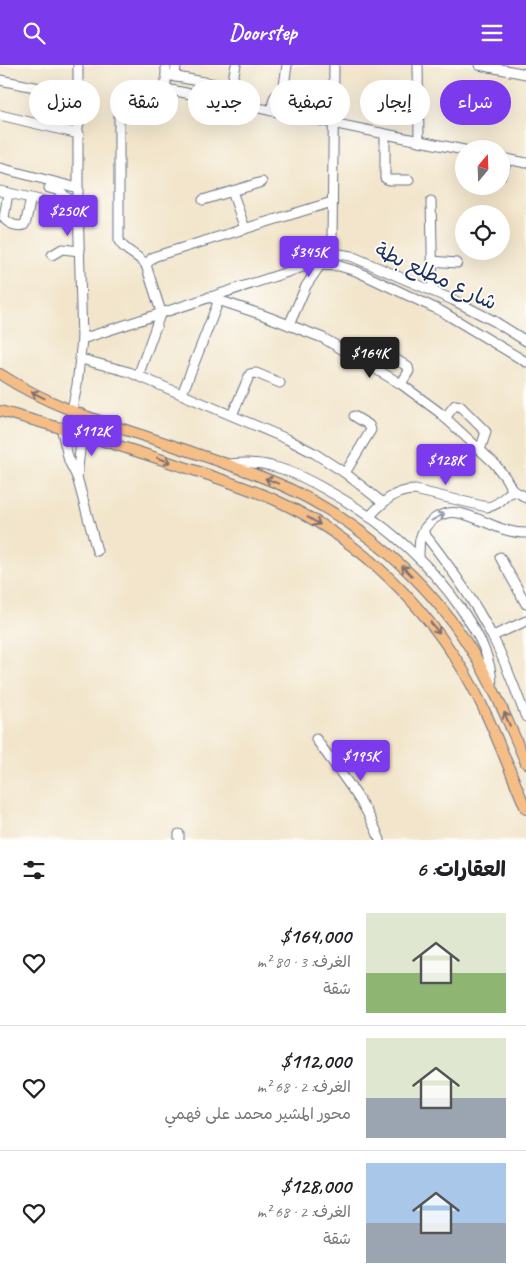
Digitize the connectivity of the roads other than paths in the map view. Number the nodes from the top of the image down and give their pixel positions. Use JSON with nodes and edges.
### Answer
{"nodes":[{"id":1,"x":78,"y":65,"type":"edge"},
{"id":2,"x":166,"y":65,"type":"edge"},
{"id":3,"x":176,"y":65,"type":"edge"},
{"id":4,"x":236,"y":65,"type":"edge"},
{"id":5,"x":287,"y":65,"type":"edge"},
{"id":6,"x":334,"y":65,"type":"edge"},
{"id":7,"x":418,"y":65,"type":"edge"},
{"id":8,"x":479,"y":65,"type":"edge"},
{"id":9,"x":526,"y":74,"type":"edge"},
{"id":10,"x":171,"y":76,"type":"junction"},
{"id":11,"x":0,"y":80,"type":"edge"},
{"id":12,"x":78,"y":80,"type":"edge"},
{"id":13,"x":169,"y":80,"type":"edge"},
{"id":14,"x":193,"y":80,"type":"edge"},
{"id":15,"x":233,"y":80,"type":"edge"},
{"id":16,"x":285,"y":80,"type":"edge"},
{"id":17,"x":334,"y":80,"type":"edge"},
{"id":18,"x":29,"y":86,"type":"edge"},
{"id":19,"x":0,"y":115,"type":"edge"},
{"id":20,"x":70,"y":125,"type":"edge"},
{"id":21,"x":79,"y":125,"type":"edge"},
{"id":22,"x":119,"y":125,"type":"edge"},
{"id":23,"x":333,"y":125,"type":"edge"},
{"id":24,"x":342,"y":125,"type":"edge"},
{"id":25,"x":79,"y":129,"type":"junction"},
{"id":26,"x":384,"y":134,"type":"junction"},
{"id":27,"x":418,"y":141,"type":"junction"},
{"id":28,"x":455,"y":148,"type":"edge"},
{"id":29,"x":510,"y":160,"type":"edge"},
{"id":30,"x":526,"y":163,"type":"edge"},
{"id":31,"x":0,"y":169,"type":"edge"},
{"id":32,"x":409,"y":180,"type":"dead end"},
{"id":33,"x":262,"y":182,"type":"dead end"},
{"id":34,"x":78,"y":185,"type":"junction"},
{"id":35,"x":49,"y":188,"type":"dead end"},
{"id":36,"x":232,"y":191,"type":"junction"},
{"id":37,"x":4,"y":192,"type":"edge"},
{"id":38,"x":31,"y":198,"type":"junction"},
{"id":39,"x":203,"y":200,"type":"dead end"},
{"id":40,"x":431,"y":201,"type":"dead end"},
{"id":41,"x":332,"y":202,"type":"junction"},
{"id":42,"x":78,"y":209,"type":"junction"},
{"id":43,"x":79,"y":226,"type":"junction"},
{"id":44,"x":245,"y":229,"type":"junction"},
{"id":45,"x":80,"y":251,"type":"junction"},
{"id":46,"x":328,"y":252,"type":"junction"},
{"id":47,"x":52,"y":255,"type":"dead end"},
{"id":48,"x":432,"y":261,"type":"junction"},
{"id":49,"x":457,"y":263,"type":"dead end"},
{"id":50,"x":146,"y":265,"type":"junction"},
{"id":51,"x":321,"y":265,"type":"junction"},
{"id":52,"x":433,"y":291,"type":"junction"},
{"id":53,"x":209,"y":297,"type":"junction"},
{"id":54,"x":219,"y":300,"type":"junction"},
{"id":55,"x":161,"y":312,"type":"junction"},
{"id":56,"x":289,"y":325,"type":"junction"},
{"id":57,"x":82,"y":339,"type":"junction"},
{"id":58,"x":526,"y":341,"type":"edge"},
{"id":59,"x":80,"y":359,"type":"junction"},
{"id":60,"x":361,"y":359,"type":"junction"},
{"id":61,"x":526,"y":362,"type":"edge"},
{"id":62,"x":0,"y":374,"type":"edge"},
{"id":63,"x":138,"y":376,"type":"junction"},
{"id":64,"x":280,"y":383,"type":"dead end"},
{"id":65,"x":401,"y":384,"type":"junction"},
{"id":66,"x":182,"y":394,"type":"junction"},
{"id":67,"x":72,"y":410,"type":"junction"},
{"id":68,"x":0,"y":411,"type":"edge"},
{"id":69,"x":232,"y":415,"type":"junction"},
{"id":70,"x":354,"y":416,"type":"dead end"},
{"id":71,"x":445,"y":418,"type":"junction"},
{"id":72,"x":61,"y":427,"type":"junction"},
{"id":73,"x":82,"y":433,"type":"junction"},
{"id":74,"x":480,"y":450,"type":"junction"},
{"id":75,"x":226,"y":465,"type":"junction"},
{"id":76,"x":345,"y":473,"type":"junction"},
{"id":77,"x":77,"y":477,"type":"junction"},
{"id":78,"x":514,"y":491,"type":"junction"},
{"id":79,"x":526,"y":498,"type":"edge"},
{"id":80,"x":382,"y":503,"type":"junction"},
{"id":81,"x":471,"y":504,"type":"junction"},
{"id":82,"x":468,"y":516,"type":"junction"},
{"id":83,"x":369,"y":517,"type":"junction"},
{"id":84,"x":423,"y":531,"type":"junction"},
{"id":85,"x":526,"y":533,"type":"edge"},
{"id":86,"x":97,"y":551,"type":"dead end"},
{"id":87,"x":500,"y":557,"type":"dead end"},
{"id":88,"x":419,"y":558,"type":"junction"},
{"id":89,"x":526,"y":604,"type":"edge"},
{"id":90,"x":526,"y":621,"type":"edge"},
{"id":91,"x":493,"y":637,"type":"junction"},
{"id":92,"x":492,"y":687,"type":"junction"},
{"id":93,"x":525,"y":714,"type":"edge"},
{"id":94,"x":316,"y":739,"type":"dead end"},
{"id":95,"x":526,"y":763,"type":"edge"},
{"id":96,"x":526,"y":809,"type":"edge"},
{"id":97,"x":380,"y":840,"type":"edge"}],
"edges":[{"from":1,"to":12,"type":"street"},
{"from":2,"to":10,"type":"street"},
{"from":3,"to":10,"type":"street"},
{"from":4,"to":15,"type":"street"},
{"from":5,"to":16,"type":"street"},
{"from":6,"to":17,"type":"street"},
{"from":7,"to":27,"type":"street"},
{"from":8,"to":9,"type":"street"},
{"from":10,"to":13,"type":"street"},
{"from":10,"to":14,"type":"street"},
{"from":11,"to":18,"type":"street"},
{"from":19,"to":25,"type":"street"},
{"from":20,"to":25,"type":"street"},
{"from":21,"to":25,"type":"street"},
{"from":22,"to":50,"type":"street"},
{"from":23,"to":41,"type":"street"},
{"from":24,"to":26,"type":"street"},
{"from":25,"to":34,"type":"street"},
{"from":26,"to":27,"type":"street"},
{"from":26,"to":32,"type":"street"},
{"from":27,"to":28,"type":"street"},
{"from":29,"to":30,"type":"street"},
{"from":31,"to":34,"type":"street"},
{"from":33,"to":36,"type":"street"},
{"from":34,"to":42,"type":"street"},
{"from":35,"to":42,"type":"street"},
{"from":36,"to":39,"type":"street"},
{"from":36,"to":44,"type":"street"},
{"from":37,"to":38,"type":"street"},
{"from":37,"to":38,"type":"street"},
{"from":38,"to":43,"type":"street"},
{"from":40,"to":48,"type":"street"},
{"from":41,"to":44,"type":"street"},
{"from":41,"to":46,"type":"street"},
{"from":42,"to":43,"type":"street"},
{"from":43,"to":45,"type":"street"},
{"from":44,"to":50,"type":"street"},
{"from":45,"to":47,"type":"street"},
{"from":45,"to":57,"type":"street"},
{"from":46,"to":51,"type":"street"},
{"from":46,"to":52,"type":"street","name":"شارع مطلع بطة"},
{"from":48,"to":49,"type":"street"},
{"from":48,"to":52,"type":"street"},
{"from":50,"to":55,"type":"street"},
{"from":51,"to":53,"type":"street"},
{"from":51,"to":56,"type":"street"},
{"from":51,"to":61,"type":"street"},
{"from":52,"to":58,"type":"street","name":"شارع مطلع بطة"},
{"from":53,"to":54,"type":"street"},
{"from":53,"to":55,"type":"street"},
{"from":54,"to":56,"type":"street"},
{"from":54,"to":66,"type":"street"},
{"from":55,"to":57,"type":"street"},
{"from":55,"to":63,"type":"street"},
{"from":56,"to":60,"type":"street"},
{"from":57,"to":59,"type":"street"},
{"from":59,"to":63,"type":"street"},
{"from":59,"to":67,"type":"street"},
{"from":60,"to":65,"type":"street"},
{"from":60,"to":65,"type":"street"},
{"from":67,"to":62,"type":"main road","one_way":true},
{"from":63,"to":66,"type":"street"},
{"from":64,"to":69,"type":"street"},
{"from":65,"to":71,"type":"street"},
{"from":66,"to":69,"type":"street"},
{"from":67,"to":75,"type":"main road"},
{"from":68,"to":72,"type":"main road"},
{"from":69,"to":76,"type":"street"},
{"from":70,"to":76,"type":"street"},
{"from":71,"to":74,"type":"street"},
{"from":71,"to":74,"type":"street"},
{"from":72,"to":73,"type":"main road"},
{"from":72,"to":77,"type":"street"},
{"from":73,"to":77,"type":"street"},
{"from":73,"to":96,"type":"main road","one_way":true},
{"from":74,"to":78,"type":"street"},
{"from":75,"to":83,"type":"street"},
{"from":92,"to":75,"type":"main road","one_way":true},
{"from":76,"to":80,"type":"street"},
{"from":77,"to":86,"type":"street"},
{"from":78,"to":79,"type":"street"},
{"from":78,"to":81,"type":"street"},
{"from":80,"to":81,"type":"street"},
{"from":80,"to":83,"type":"street"},
{"from":81,"to":82,"type":"street"},
{"from":84,"to":82,"type":"street","one_way":true},
{"from":82,"to":85,"type":"street"},
{"from":83,"to":88,"type":"street"},
{"from":84,"to":88,"type":"street"},
{"from":84,"to":91,"type":"street"},
{"from":87,"to":89,"type":"street"},
{"from":88,"to":92,"type":"street"},
{"from":90,"to":91,"type":"street"},
{"from":91,"to":93,"type":"street"},
{"from":95,"to":92,"type":"main road","one_way":true},
{"from":94,"to":97,"type":"street"}]}
